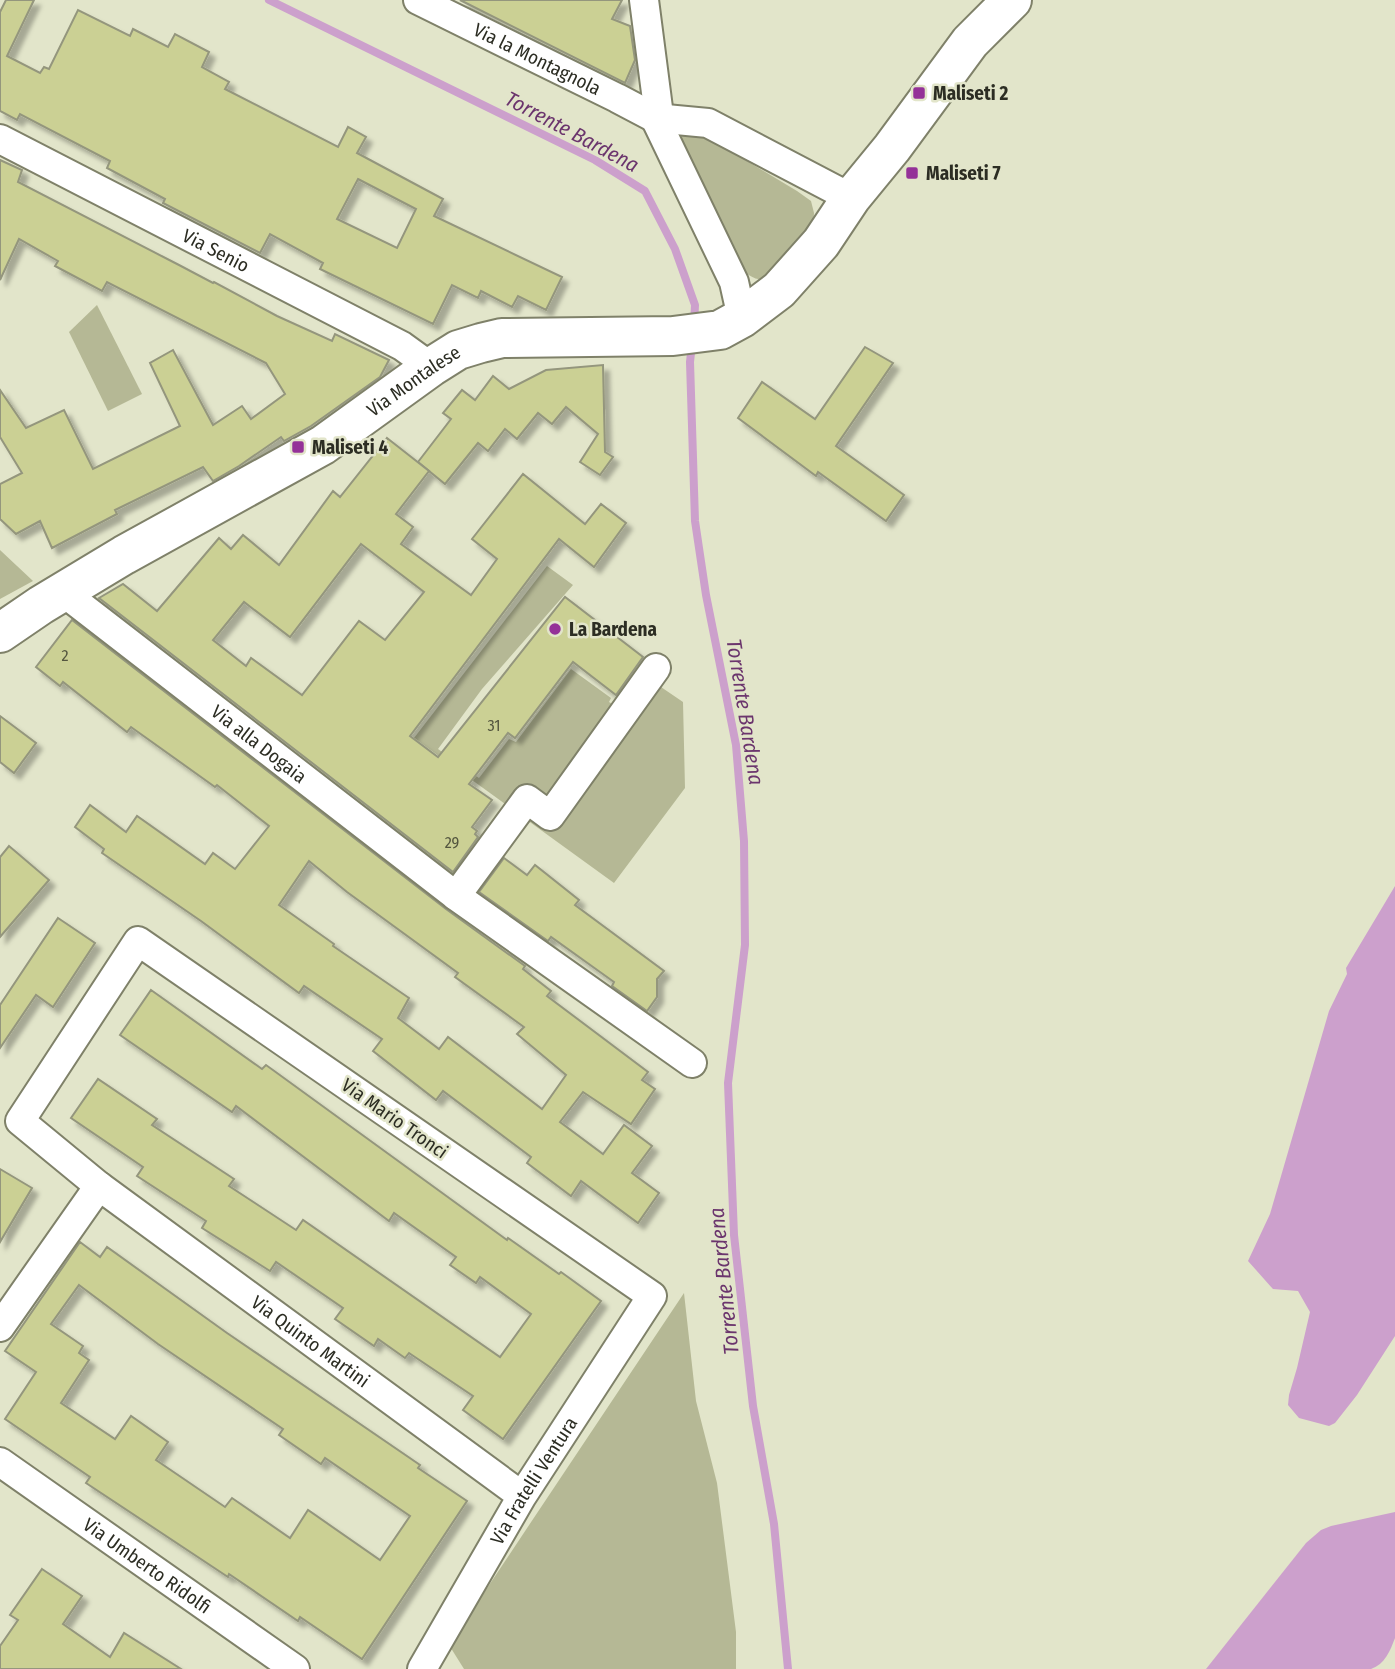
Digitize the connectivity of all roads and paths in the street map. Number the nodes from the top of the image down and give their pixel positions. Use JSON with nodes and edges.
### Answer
{"nodes":[{"id":1,"x":418,"y":0,"type":"edge"},
{"id":2,"x":644,"y":0,"type":"edge"},
{"id":3,"x":1012,"y":0,"type":"edge"},
{"id":4,"x":655,"y":118,"type":"junction"},
{"id":5,"x":0,"y":139,"type":"edge"},
{"id":6,"x":850,"y":198,"type":"junction"},
{"id":7,"x":731,"y":324,"type":"junction"},
{"id":8,"x":431,"y":367,"type":"junction"},
{"id":9,"x":63,"y":592,"type":"junction"},
{"id":10,"x":0,"y":633,"type":"edge"},
{"id":11,"x":656,"y":668,"type":"dead end"},
{"id":12,"x":456,"y":896,"type":"junction"},
{"id":13,"x":138,"y":941,"type":"joint"},
{"id":14,"x":692,"y":1063,"type":"dead end"},
{"id":15,"x":99,"y":1186,"type":"junction"},
{"id":16,"x":652,"y":1296,"type":"joint"},
{"id":17,"x":0,"y":1327,"type":"edge"},
{"id":18,"x":0,"y":1462,"type":"edge"},
{"id":19,"x":522,"y":1496,"type":"junction"},
{"id":20,"x":295,"y":1669,"type":"edge"},
{"id":21,"x":422,"y":1669,"type":"edge"}],
"edges":[{"from":1,"to":4,"type":"street","name":"Via la Montagnola"},
{"from":2,"to":4,"type":"street"},
{"from":3,"to":6,"type":"street","name":"Via Montalese"},
{"from":4,"to":6,"type":"street"},
{"from":4,"to":7,"type":"street"},
{"from":5,"to":8,"type":"street","name":"Via Senio"},
{"from":6,"to":7,"type":"street","name":"Via Montalese"},
{"from":7,"to":8,"type":"street","name":"Via Montalese"},
{"from":8,"to":9,"type":"street","name":"Via Montalese"},
{"from":9,"to":10,"type":"street","name":"Via Montalese"},
{"from":9,"to":12,"type":"street","name":"Via alla Dogaia"},
{"from":11,"to":12,"type":"street"},
{"from":12,"to":14,"type":"street","name":"Via alla Dogaia"},
{"from":13,"to":15,"type":"street","name":"Via Quinto Martini"},
{"from":13,"to":16,"type":"street","name":"Via Mario Tronci"},
{"from":15,"to":17,"type":"street"},
{"from":15,"to":19,"type":"street","name":"Via Quinto Martini"},
{"from":16,"to":19,"type":"street","name":"Via Fratelli Ventura"},
{"from":18,"to":20,"type":"street","name":"Via Umberto Ridolfi"},
{"from":19,"to":21,"type":"street","name":"Via Fratelli Ventura"}]}
